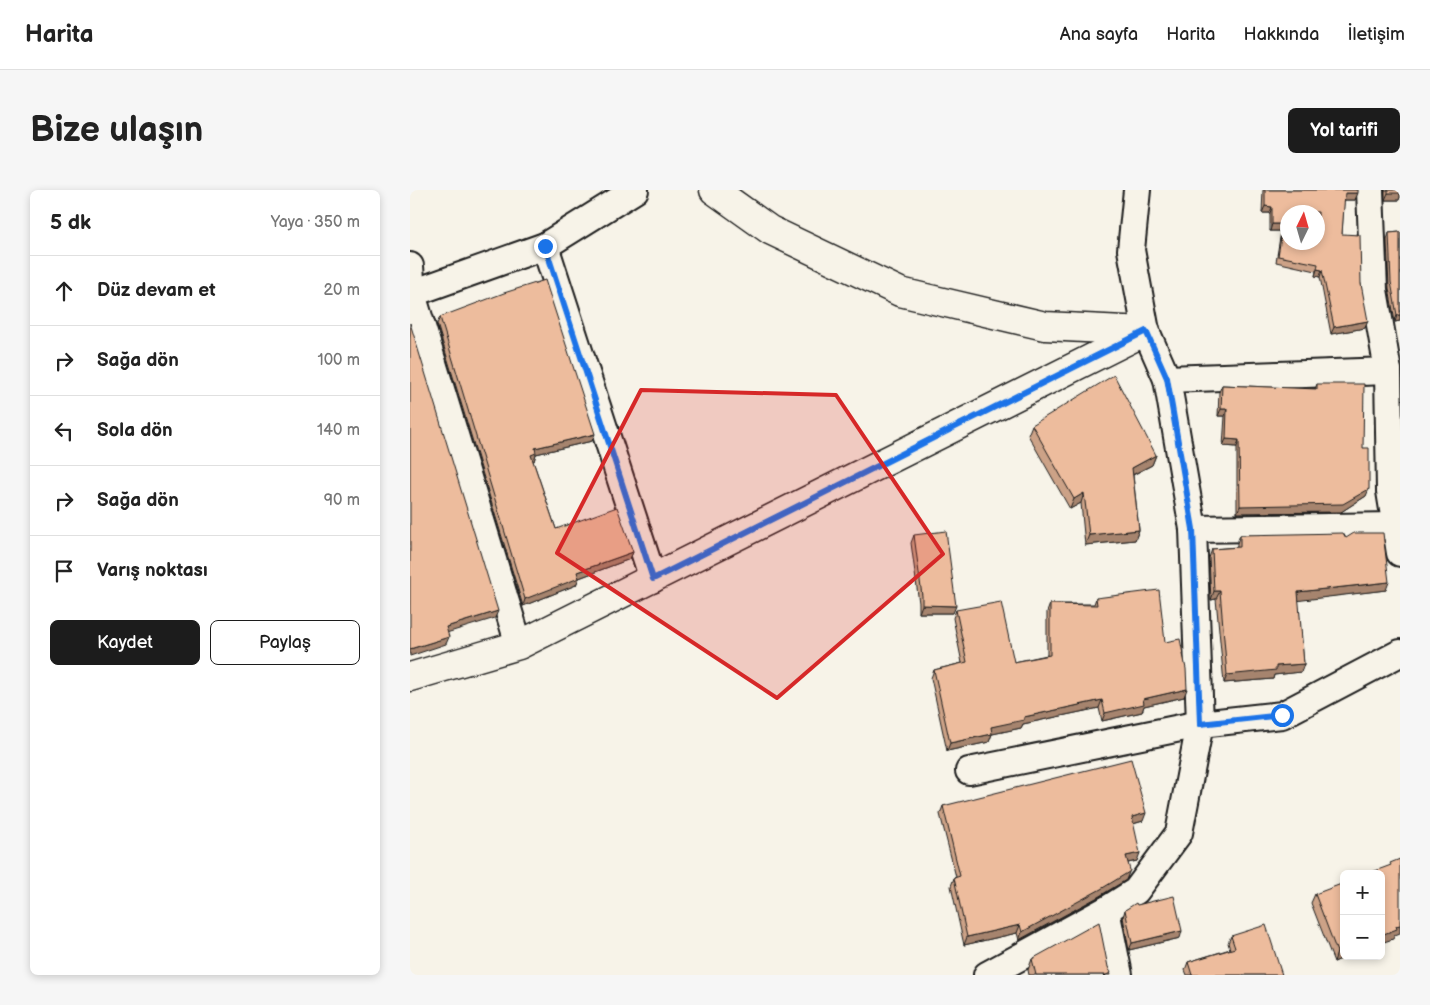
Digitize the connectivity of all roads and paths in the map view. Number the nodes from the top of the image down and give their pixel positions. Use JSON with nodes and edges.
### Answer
{"nodes":[{"id":1,"x":635,"y":190,"type":"edge"},
{"id":2,"x":714,"y":190,"type":"edge"},
{"id":3,"x":1137,"y":190,"type":"edge"},
{"id":4,"x":1370,"y":190,"type":"edge"},
{"id":5,"x":545,"y":246,"type":"junction"},
{"id":6,"x":410,"y":266,"type":"edge"},
{"id":7,"x":411,"y":294,"type":"edge"},
{"id":8,"x":1146,"y":331,"type":"junction"},
{"id":9,"x":1388,"y":371,"type":"junction"},
{"id":10,"x":1167,"y":378,"type":"junction"},
{"id":11,"x":1395,"y":488,"type":"edge"},
{"id":12,"x":1395,"y":526,"type":"junction"},
{"id":13,"x":1193,"y":529,"type":"junction"},
{"id":14,"x":1400,"y":553,"type":"edge"},
{"id":15,"x":653,"y":579,"type":"junction"},
{"id":16,"x":519,"y":645,"type":"junction"},
{"id":17,"x":1400,"y":653,"type":"edge"},
{"id":18,"x":410,"y":677,"type":"edge"},
{"id":19,"x":1200,"y":724,"type":"junction"},
{"id":20,"x":969,"y":771,"type":"dead end"},
{"id":21,"x":1106,"y":910,"type":"junction"},
{"id":22,"x":988,"y":975,"type":"edge"},
{"id":23,"x":1119,"y":975,"type":"edge"}],
"edges":[{"from":1,"to":5,"type":"street"},
{"from":2,"to":8,"type":"street"},
{"from":3,"to":8,"type":"street"},
{"from":4,"to":9,"type":"street"},
{"from":5,"to":7,"type":"street"},
{"from":5,"to":15,"type":"street"},
{"from":6,"to":7,"type":"street"},
{"from":7,"to":16,"type":"street"},
{"from":8,"to":10,"type":"street"},
{"from":8,"to":15,"type":"street"},
{"from":9,"to":10,"type":"street"},
{"from":9,"to":11,"type":"street"},
{"from":10,"to":13,"type":"street"},
{"from":11,"to":12,"type":"street"},
{"from":12,"to":13,"type":"street"},
{"from":12,"to":14,"type":"street"},
{"from":13,"to":19,"type":"street"},
{"from":15,"to":16,"type":"street"},
{"from":16,"to":18,"type":"street"},
{"from":17,"to":19,"type":"street"},
{"from":19,"to":20,"type":"street"},
{"from":19,"to":21,"type":"street"},
{"from":21,"to":22,"type":"street"},
{"from":21,"to":23,"type":"street"}]}
